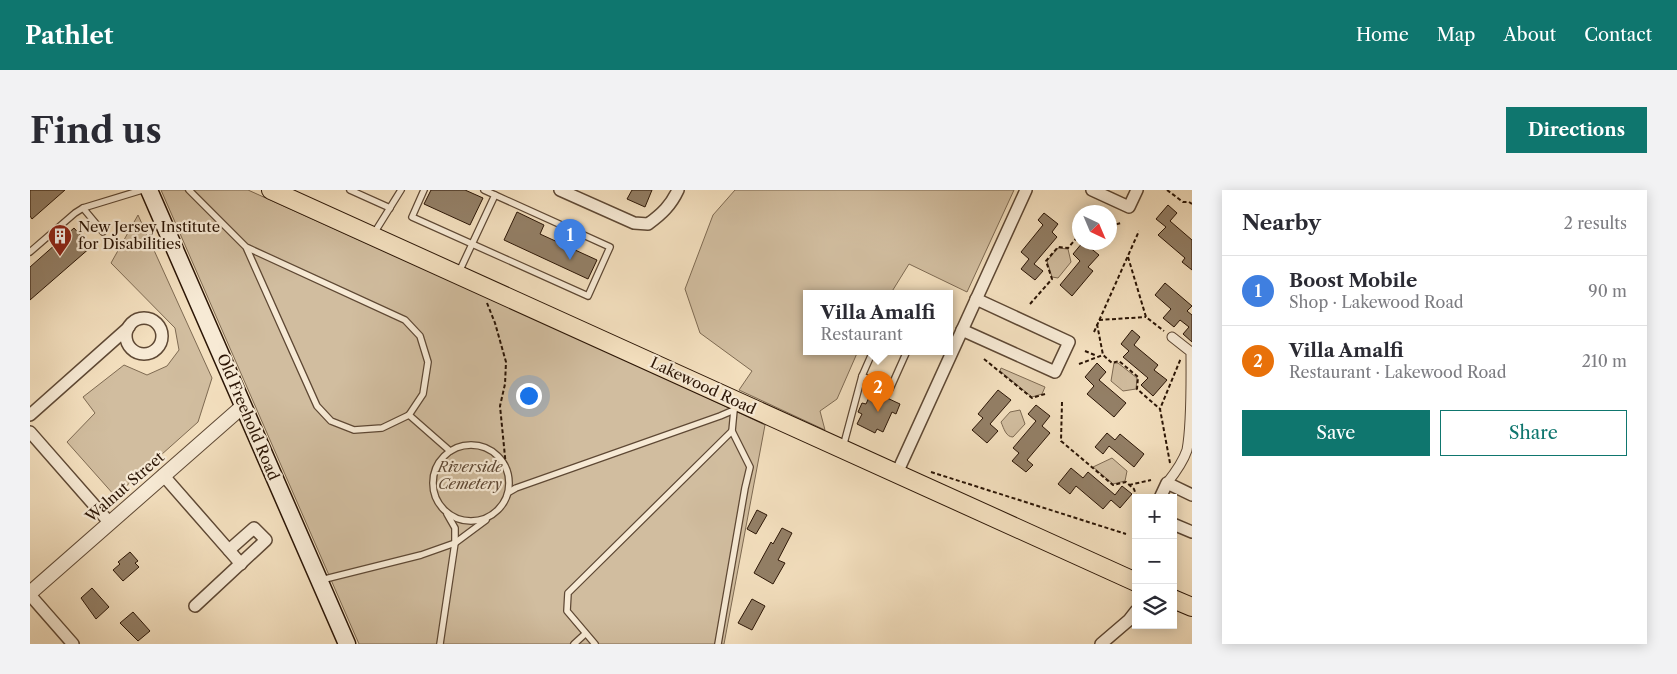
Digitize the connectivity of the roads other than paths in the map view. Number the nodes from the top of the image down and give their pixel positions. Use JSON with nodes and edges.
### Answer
{"nodes":[{"id":1,"x":142,"y":190,"type":"edge"},
{"id":2,"x":149,"y":190,"type":"edge"},
{"id":3,"x":189,"y":190,"type":"edge"},
{"id":4,"x":271,"y":190,"type":"edge"},
{"id":5,"x":350,"y":190,"type":"edge"},
{"id":6,"x":401,"y":190,"type":"edge"},
{"id":7,"x":424,"y":190,"type":"edge"},
{"id":8,"x":484,"y":190,"type":"edge"},
{"id":9,"x":560,"y":190,"type":"edge"},
{"id":10,"x":678,"y":190,"type":"edge"},
{"id":11,"x":1026,"y":190,"type":"edge"},
{"id":12,"x":1092,"y":190,"type":"edge"},
{"id":13,"x":1137,"y":190,"type":"edge"},
{"id":14,"x":495,"y":195,"type":"junction"},
{"id":15,"x":83,"y":208,"type":"junction"},
{"id":16,"x":390,"y":208,"type":"junction"},
{"id":17,"x":104,"y":232,"type":"dead end"},
{"id":18,"x":373,"y":236,"type":"junction"},
{"id":19,"x":472,"y":244,"type":"junction"},
{"id":20,"x":246,"y":246,"type":"junction"},
{"id":21,"x":30,"y":252,"type":"edge"},
{"id":22,"x":458,"y":274,"type":"junction"},
{"id":23,"x":976,"y":299,"type":"junction"},
{"id":24,"x":129,"y":327,"type":"dead end"},
{"id":25,"x":962,"y":330,"type":"junction"},
{"id":26,"x":1172,"y":337,"type":"road end"},
{"id":27,"x":953,"y":350,"type":"edge"},
{"id":28,"x":872,"y":355,"type":"edge"},
{"id":29,"x":905,"y":355,"type":"edge"},
{"id":30,"x":950,"y":355,"type":"edge"},
{"id":31,"x":862,"y":376,"type":"junction"},
{"id":32,"x":243,"y":406,"type":"junction"},
{"id":33,"x":737,"y":406,"type":"junction"},
{"id":34,"x":30,"y":415,"type":"edge"},
{"id":35,"x":409,"y":415,"type":"junction"},
{"id":36,"x":732,"y":431,"type":"junction"},
{"id":37,"x":30,"y":432,"type":"edge"},
{"id":38,"x":842,"y":449,"type":"junction"},
{"id":39,"x":450,"y":451,"type":"junction"},
{"id":40,"x":896,"y":473,"type":"junction"},
{"id":41,"x":163,"y":475,"type":"junction"},
{"id":42,"x":1167,"y":483,"type":"junction"},
{"id":43,"x":509,"y":492,"type":"junction"},
{"id":44,"x":1162,"y":494,"type":"edge"},
{"id":45,"x":1192,"y":495,"type":"edge"},
{"id":46,"x":447,"y":513,"type":"junction"},
{"id":47,"x":495,"y":513,"type":"junction"},
{"id":48,"x":109,"y":522,"type":"junction"},
{"id":49,"x":1177,"y":526,"type":"edge"},
{"id":50,"x":1192,"y":532,"type":"edge"},
{"id":51,"x":455,"y":542,"type":"junction"},
{"id":52,"x":229,"y":550,"type":"junction"},
{"id":53,"x":241,"y":564,"type":"junction"},
{"id":54,"x":1132,"y":580,"type":"edge"},
{"id":55,"x":319,"y":581,"type":"junction"},
{"id":56,"x":30,"y":594,"type":"edge"},
{"id":57,"x":1177,"y":601,"type":"edge"},
{"id":58,"x":195,"y":606,"type":"dead end"},
{"id":59,"x":1192,"y":607,"type":"edge"},
{"id":60,"x":1132,"y":616,"type":"edge"},
{"id":61,"x":585,"y":634,"type":"junction"},
{"id":62,"x":73,"y":644,"type":"edge"},
{"id":63,"x":347,"y":644,"type":"edge"},
{"id":64,"x":440,"y":644,"type":"edge"},
{"id":65,"x":574,"y":644,"type":"edge"},
{"id":66,"x":595,"y":644,"type":"edge"},
{"id":67,"x":718,"y":644,"type":"edge"},
{"id":68,"x":1101,"y":644,"type":"edge"}],
"edges":[{"from":1,"to":15,"type":"lane"},
{"from":2,"to":32,"type":"main road","name":"Old Freehold Road"},
{"from":3,"to":20,"type":"lane"},
{"from":4,"to":18,"type":"main road","name":"Lakewood Road"},
{"from":5,"to":16,"type":"lane"},
{"from":6,"to":16,"type":"lane"},
{"from":7,"to":19,"type":"lane"},
{"from":8,"to":14,"type":"lane"},
{"from":9,"to":10,"type":"street"},
{"from":11,"to":23,"type":"street"},
{"from":12,"to":13,"type":"street"},
{"from":14,"to":19,"type":"lane"},
{"from":14,"to":19,"type":"lane"},
{"from":15,"to":17,"type":"lane"},
{"from":15,"to":21,"type":"lane"},
{"from":16,"to":18,"type":"lane"},
{"from":18,"to":22,"type":"main road","name":"Lakewood Road"},
{"from":19,"to":22,"type":"lane"},
{"from":20,"to":35,"type":"lane"},
{"from":20,"to":35,"type":"lane"},
{"from":22,"to":33,"type":"main road","name":"Lakewood Road"},
{"from":23,"to":25,"type":"street"},
{"from":23,"to":25,"type":"street"},
{"from":24,"to":34,"type":"street"},
{"from":25,"to":27,"type":"street"},
{"from":26,"to":42,"type":"street"},
{"from":28,"to":31,"type":"lane"},
{"from":29,"to":31,"type":"lane"},
{"from":30,"to":40,"type":"street"},
{"from":31,"to":38,"type":"lane"},
{"from":32,"to":41,"type":"street","name":"Walnut Street"},
{"from":32,"to":55,"type":"main road","name":"Old Freehold Road"},
{"from":33,"to":36,"type":"lane"},
{"from":33,"to":38,"type":"main road","name":"Lakewood Road"},
{"from":33,"to":43,"type":"lane"},
{"from":35,"to":39,"type":"lane"},
{"from":36,"to":61,"type":"lane"},
{"from":36,"to":67,"type":"lane"},
{"from":37,"to":48,"type":"street"},
{"from":38,"to":40,"type":"main road","name":"Lakewood Road"},
{"from":39,"to":43,"type":"lane"},
{"from":39,"to":46,"type":"lane"},
{"from":40,"to":54,"type":"main road","name":"Lakewood Road"},
{"from":41,"to":48,"type":"street","name":"Walnut Street"},
{"from":41,"to":52,"type":"street"},
{"from":42,"to":44,"type":"street"},
{"from":42,"to":45,"type":"street"},
{"from":43,"to":47,"type":"lane"},
{"from":46,"to":47,"type":"lane"},
{"from":46,"to":51,"type":"lane"},
{"from":47,"to":51,"type":"lane"},
{"from":48,"to":56,"type":"street","name":"Walnut Street"},
{"from":49,"to":50,"type":"street"},
{"from":51,"to":55,"type":"lane"},
{"from":51,"to":64,"type":"lane"},
{"from":52,"to":53,"type":"street"},
{"from":52,"to":53,"type":"street"},
{"from":53,"to":58,"type":"street"},
{"from":55,"to":63,"type":"main road","name":"Old Freehold Road"},
{"from":56,"to":62,"type":"street"},
{"from":57,"to":59,"type":"main road"},
{"from":60,"to":68,"type":"street"},
{"from":61,"to":65,"type":"lane"},
{"from":61,"to":66,"type":"lane"}]}
